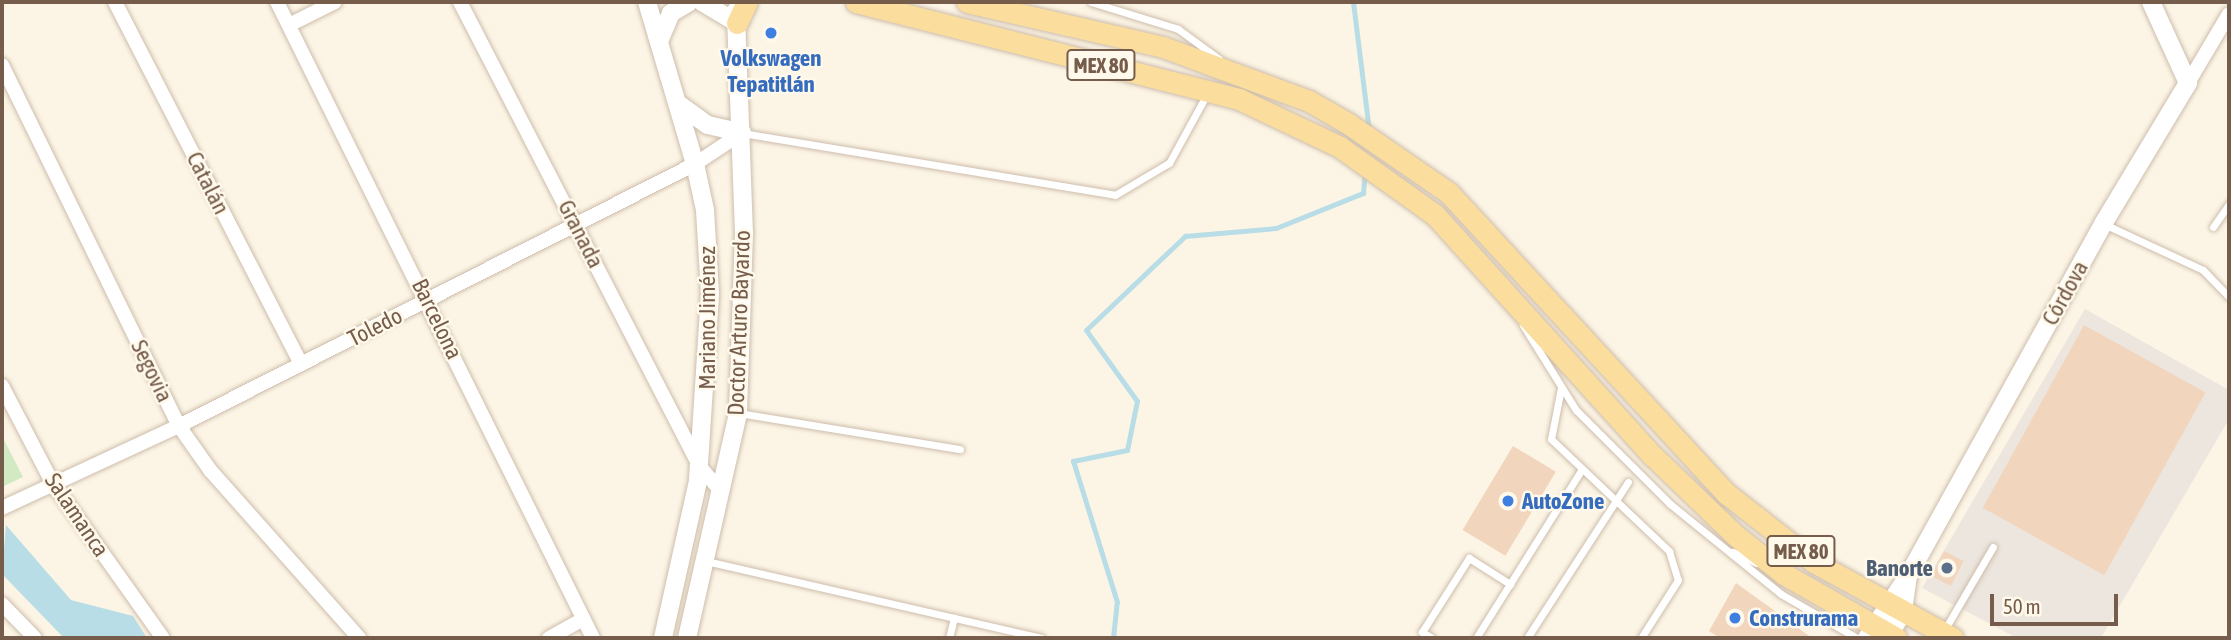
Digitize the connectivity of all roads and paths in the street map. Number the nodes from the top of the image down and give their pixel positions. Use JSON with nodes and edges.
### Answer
{"nodes":[{"id":1,"x":115,"y":2,"type":"edge"},
{"id":2,"x":277,"y":2,"type":"edge"},
{"id":3,"x":335,"y":2,"type":"edge"},
{"id":4,"x":460,"y":2,"type":"edge"},
{"id":5,"x":646,"y":2,"type":"edge"},
{"id":6,"x":689,"y":2,"type":"edge"},
{"id":7,"x":702,"y":2,"type":"edge"},
{"id":8,"x":736,"y":2,"type":"edge"},
{"id":9,"x":747,"y":2,"type":"edge"},
{"id":10,"x":856,"y":2,"type":"edge"},
{"id":11,"x":968,"y":2,"type":"edge"},
{"id":12,"x":1091,"y":2,"type":"edge"},
{"id":13,"x":2151,"y":2,"type":"edge"},
{"id":14,"x":2229,"y":14,"type":"edge"},
{"id":15,"x":737,"y":23,"type":"junction"},
{"id":16,"x":289,"y":25,"type":"junction"},
{"id":17,"x":660,"y":39,"type":"junction"},
{"id":18,"x":2,"y":65,"type":"edge"},
{"id":19,"x":1237,"y":73,"type":"junction"},
{"id":20,"x":2188,"y":83,"type":"junction"},
{"id":21,"x":1209,"y":92,"type":"junction"},
{"id":22,"x":680,"y":105,"type":"junction"},
{"id":23,"x":742,"y":133,"type":"junction"},
{"id":24,"x":695,"y":164,"type":"junction"},
{"id":25,"x":2229,"y":204,"type":"edge"},
{"id":26,"x":576,"y":224,"type":"junction"},
{"id":27,"x":2103,"y":224,"type":"junction"},
{"id":28,"x":2213,"y":227,"type":"dead end"},
{"id":29,"x":1501,"y":285,"type":"junction"},
{"id":30,"x":2229,"y":296,"type":"edge"},
{"id":31,"x":427,"y":300,"type":"junction"},
{"id":32,"x":301,"y":364,"type":"junction"},
{"id":33,"x":2,"y":386,"type":"edge"},
{"id":34,"x":1561,"y":388,"type":"junction"},
{"id":35,"x":738,"y":413,"type":"junction"},
{"id":36,"x":179,"y":426,"type":"junction"},
{"id":37,"x":960,"y":449,"type":"dead end"},
{"id":38,"x":700,"y":467,"type":"junction"},
{"id":39,"x":1582,"y":469,"type":"junction"},
{"id":40,"x":52,"y":482,"type":"junction"},
{"id":41,"x":1628,"y":482,"type":"dead end"},
{"id":42,"x":721,"y":491,"type":"junction"},
{"id":43,"x":1616,"y":502,"type":"junction"},
{"id":44,"x":2,"y":508,"type":"edge"},
{"id":45,"x":1993,"y":547,"type":"dead end"},
{"id":46,"x":1722,"y":548,"type":"junction"},
{"id":47,"x":705,"y":560,"type":"junction"},
{"id":48,"x":1784,"y":574,"type":"junction"},
{"id":49,"x":1510,"y":584,"type":"junction"},
{"id":50,"x":2,"y":604,"type":"edge"},
{"id":51,"x":1895,"y":607,"type":"junction"},
{"id":52,"x":954,"y":618,"type":"junction"},
{"id":53,"x":583,"y":619,"type":"junction"},
{"id":54,"x":1879,"y":636,"type":"edge"},
{"id":55,"x":1948,"y":636,"type":"edge"},
{"id":56,"x":35,"y":638,"type":"edge"},
{"id":57,"x":163,"y":638,"type":"edge"},
{"id":58,"x":359,"y":638,"type":"edge"},
{"id":59,"x":549,"y":638,"type":"edge"},
{"id":60,"x":593,"y":638,"type":"edge"},
{"id":61,"x":663,"y":638,"type":"edge"},
{"id":62,"x":687,"y":638,"type":"edge"},
{"id":63,"x":949,"y":638,"type":"edge"},
{"id":64,"x":1041,"y":638,"type":"edge"},
{"id":65,"x":1433,"y":638,"type":"edge"},
{"id":66,"x":1476,"y":638,"type":"edge"},
{"id":67,"x":1527,"y":638,"type":"edge"},
{"id":68,"x":1641,"y":638,"type":"edge"}],
"edges":[{"from":1,"to":32,"type":"street","name":"Catalán"},
{"from":2,"to":16,"type":"street","name":"Barcelona"},
{"from":3,"to":16,"type":"street"},
{"from":4,"to":26,"type":"street","name":"Granada"},
{"from":5,"to":17,"type":"street","name":"Mariano Jiménez"},
{"from":6,"to":17,"type":"street"},
{"from":7,"to":15,"type":"street"},
{"from":8,"to":15,"type":"street","name":"Doctor Arturo Bayardo"},
{"from":9,"to":15,"type":"main road"},
{"from":10,"to":21,"type":"main road","number":"MEX 80"},
{"from":11,"to":19,"type":"main road","number":"MEX 80"},
{"from":12,"to":19,"type":"lane"},
{"from":13,"to":20,"type":"street"},
{"from":14,"to":20,"type":"street","name":"Córdova"},
{"from":15,"to":23,"type":"street","name":"Doctor Arturo Bayardo"},
{"from":16,"to":31,"type":"street","name":"Barcelona"},
{"from":17,"to":22,"type":"street","name":"Mariano Jiménez"},
{"from":18,"to":36,"type":"street","name":"Segovia"},
{"from":19,"to":51,"type":"main road","number":"MEX 80"},
{"from":20,"to":27,"type":"street","name":"Córdova"},
{"from":21,"to":23,"type":"lane"},
{"from":21,"to":29,"type":"main road","number":"MEX 80"},
{"from":22,"to":23,"type":"street"},
{"from":22,"to":24,"type":"street","name":"Mariano Jiménez"},
{"from":23,"to":24,"type":"street","name":"Toledo"},
{"from":23,"to":35,"type":"street","name":"Doctor Arturo Bayardo"},
{"from":24,"to":26,"type":"street","name":"Toledo"},
{"from":24,"to":38,"type":"street","name":"Mariano Jiménez"},
{"from":25,"to":28,"type":"lane"},
{"from":26,"to":31,"type":"street","name":"Toledo"},
{"from":26,"to":38,"type":"street","name":"Granada"},
{"from":27,"to":30,"type":"lane"},
{"from":27,"to":51,"type":"street","name":"Córdova"},
{"from":29,"to":34,"type":"lane"},
{"from":29,"to":48,"type":"main road","number":"MEX 80"},
{"from":31,"to":32,"type":"street","name":"Toledo"},
{"from":31,"to":53,"type":"street","name":"Barcelona"},
{"from":32,"to":36,"type":"street","name":"Toledo"},
{"from":33,"to":40,"type":"street","name":"Salamanca"},
{"from":34,"to":39,"type":"lane"},
{"from":34,"to":46,"type":"lane"},
{"from":35,"to":37,"type":"lane"},
{"from":35,"to":42,"type":"street","name":"Doctor Arturo Bayardo"},
{"from":36,"to":40,"type":"street","name":"Toledo"},
{"from":36,"to":58,"type":"street","name":"Segovia"},
{"from":38,"to":42,"type":"street","name":"Granada"},
{"from":38,"to":61,"type":"street","name":"Mariano Jiménez"},
{"from":39,"to":43,"type":"lane"},
{"from":39,"to":49,"type":"lane"},
{"from":40,"to":44,"type":"street","name":"Toledo"},
{"from":40,"to":57,"type":"street","name":"Salamanca"},
{"from":41,"to":43,"type":"lane"},
{"from":42,"to":47,"type":"street","name":"Doctor Arturo Bayardo"},
{"from":43,"to":67,"type":"lane"},
{"from":43,"to":68,"type":"lane"},
{"from":45,"to":55,"type":"lane"},
{"from":46,"to":48,"type":"lane"},
{"from":46,"to":54,"type":"lane"},
{"from":47,"to":52,"type":"lane"},
{"from":47,"to":62,"type":"street","name":"Doctor Arturo Bayardo"},
{"from":48,"to":54,"type":"main road","number":"MEX 80"},
{"from":49,"to":65,"type":"lane"},
{"from":49,"to":66,"type":"lane"},
{"from":50,"to":56,"type":"street"},
{"from":51,"to":54,"type":"street"},
{"from":51,"to":55,"type":"main road","number":"MEX 80"},
{"from":52,"to":63,"type":"lane"},
{"from":52,"to":64,"type":"lane"},
{"from":53,"to":59,"type":"street"},
{"from":53,"to":60,"type":"street","name":"Barcelona"}]}
